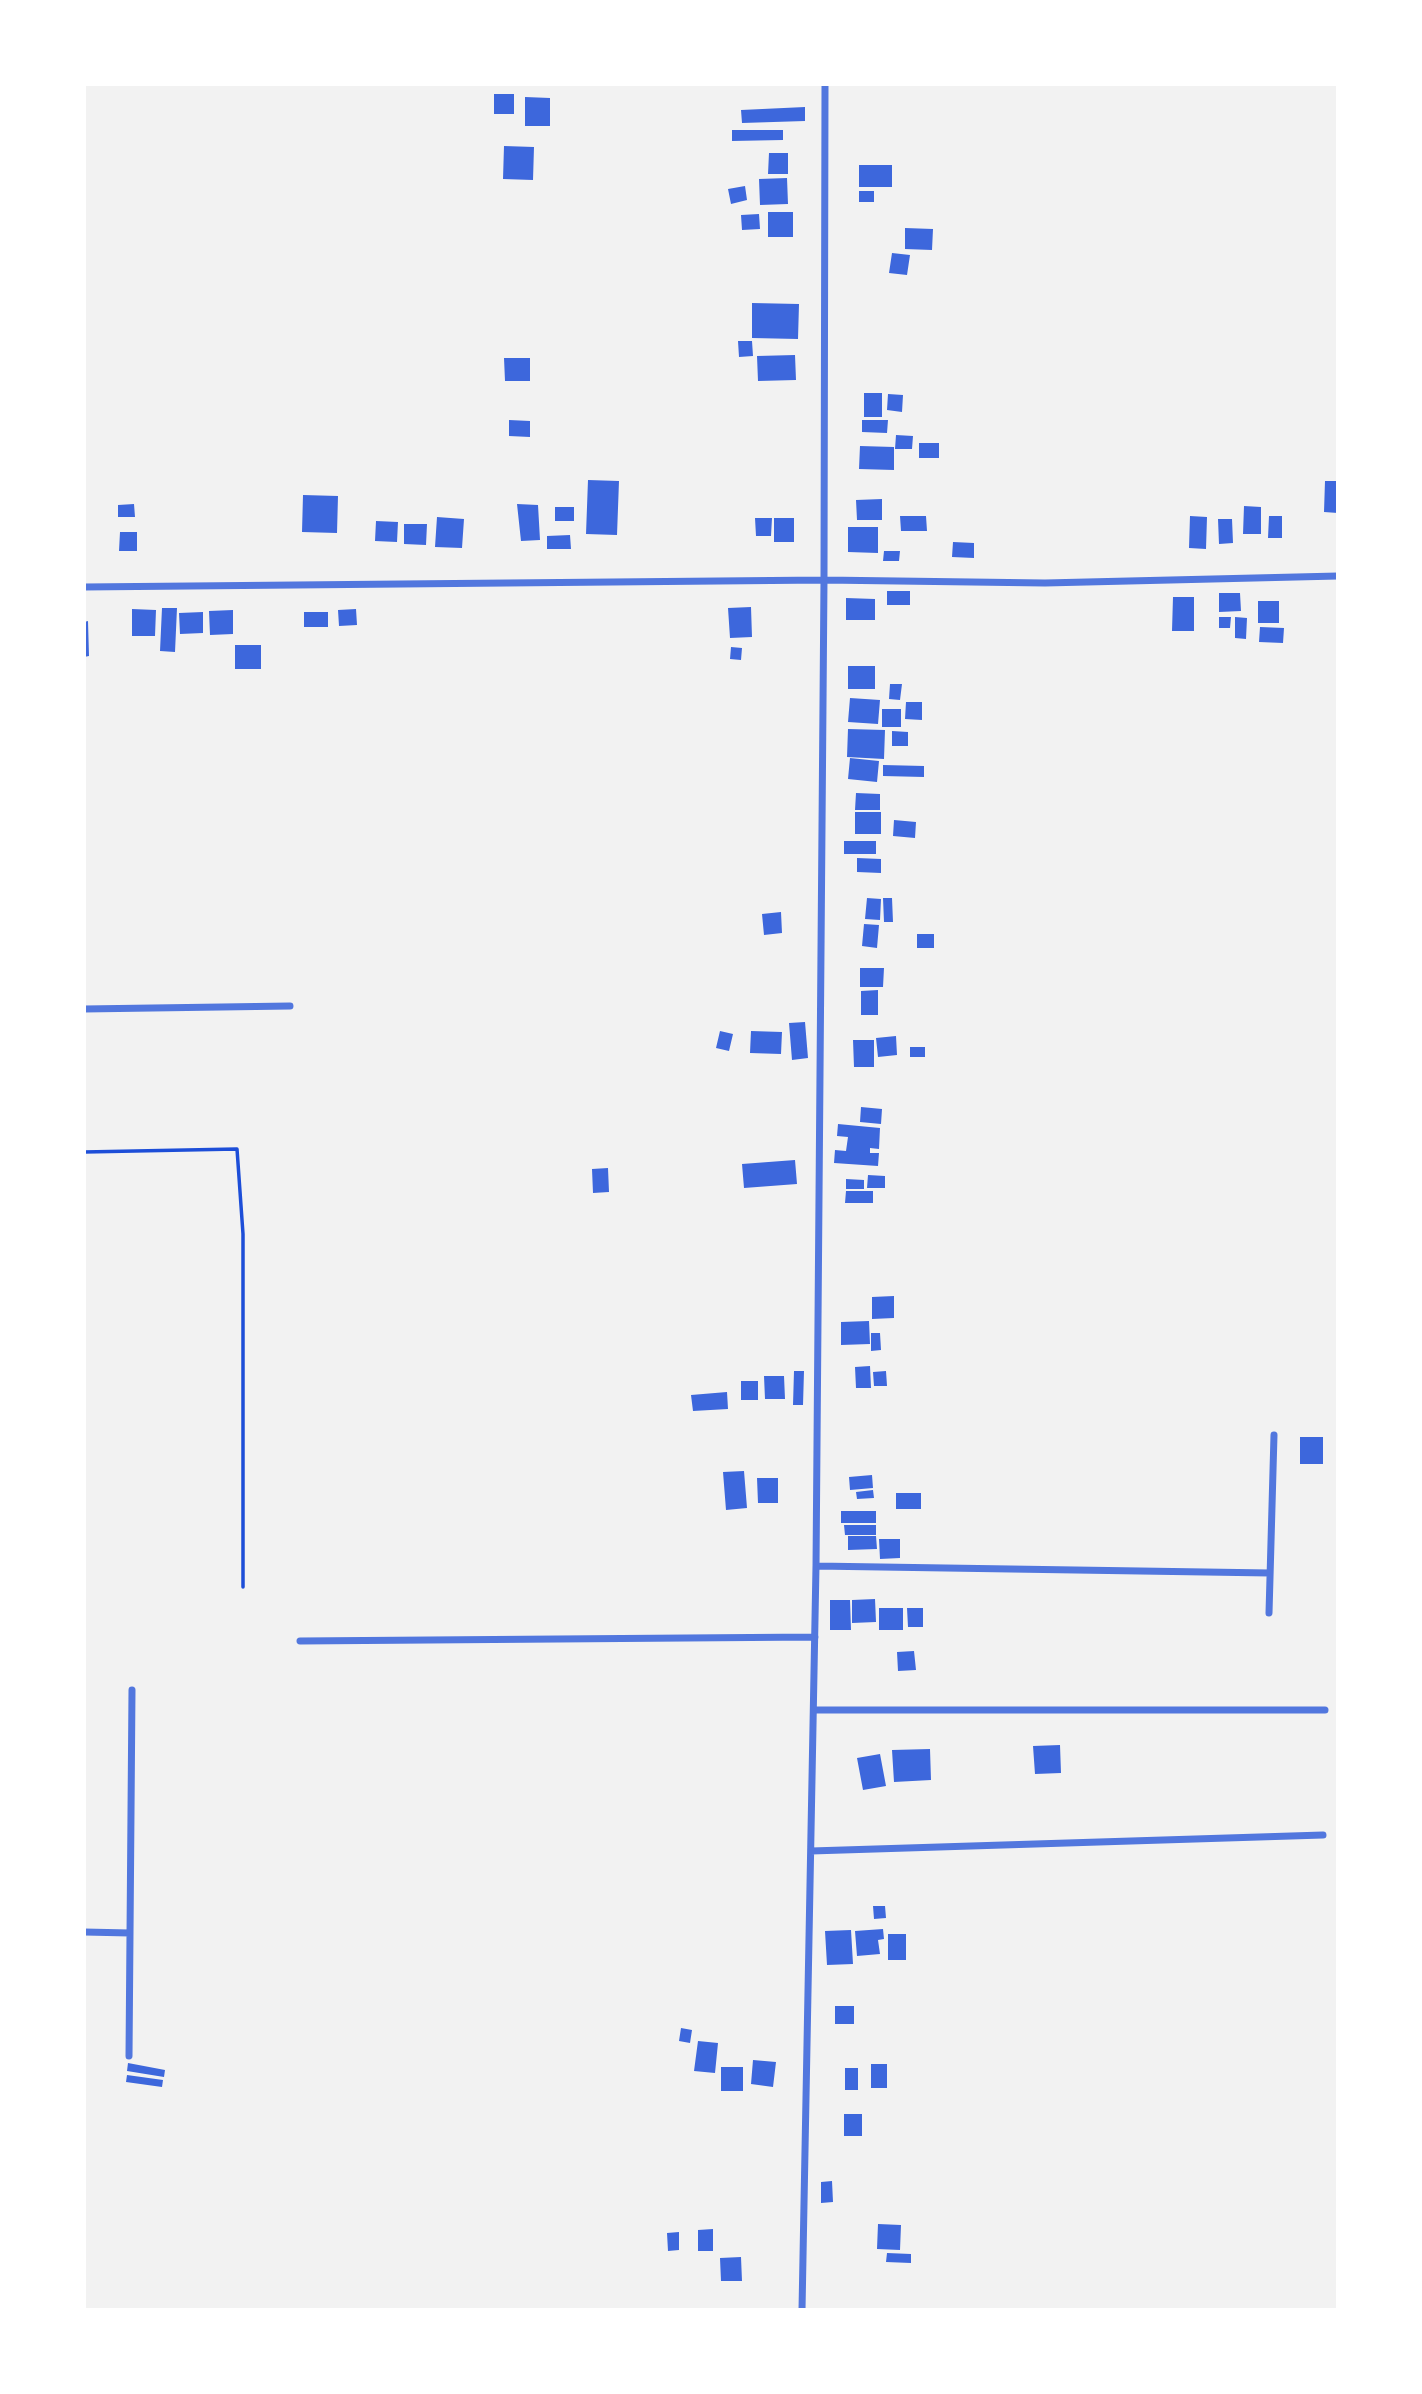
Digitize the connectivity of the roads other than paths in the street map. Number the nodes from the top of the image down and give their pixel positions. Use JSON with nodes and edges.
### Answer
{"nodes":[{"id":1,"x":825,"y":84,"type":"edge"},
{"id":2,"x":1338,"y":576,"type":"edge"},
{"id":3,"x":824,"y":580,"type":"junction"},
{"id":4,"x":84,"y":587,"type":"edge"},
{"id":5,"x":290,"y":1006,"type":"dead end"},
{"id":6,"x":84,"y":1009,"type":"edge"},
{"id":7,"x":1274,"y":1435,"type":"dead end"},
{"id":8,"x":816,"y":1566,"type":"junction"},
{"id":9,"x":1270,"y":1573,"type":"junction"},
{"id":10,"x":1269,"y":1614,"type":"dead end"},
{"id":11,"x":815,"y":1637,"type":"junction"},
{"id":12,"x":300,"y":1641,"type":"dead end"},
{"id":13,"x":132,"y":1690,"type":"dead end"},
{"id":14,"x":814,"y":1710,"type":"junction"},
{"id":15,"x":1325,"y":1710,"type":"dead end"},
{"id":16,"x":1323,"y":1835,"type":"dead end"},
{"id":17,"x":811,"y":1851,"type":"junction"},
{"id":18,"x":84,"y":1932,"type":"edge"},
{"id":19,"x":130,"y":1933,"type":"junction"},
{"id":20,"x":128,"y":2056,"type":"dead end"},
{"id":21,"x":802,"y":2310,"type":"edge"}],
"edges":[{"from":1,"to":3,"type":"street"},
{"from":2,"to":3,"type":"street"},
{"from":3,"to":4,"type":"street"},
{"from":3,"to":8,"type":"street"},
{"from":5,"to":6,"type":"street"},
{"from":7,"to":9,"type":"street"},
{"from":8,"to":9,"type":"street"},
{"from":8,"to":11,"type":"street"},
{"from":9,"to":10,"type":"street"},
{"from":11,"to":12,"type":"street"},
{"from":11,"to":14,"type":"street"},
{"from":13,"to":19,"type":"street"},
{"from":14,"to":15,"type":"street"},
{"from":14,"to":17,"type":"street"},
{"from":16,"to":17,"type":"street"},
{"from":17,"to":21,"type":"street"},
{"from":18,"to":19,"type":"street"},
{"from":19,"to":20,"type":"street"}]}
